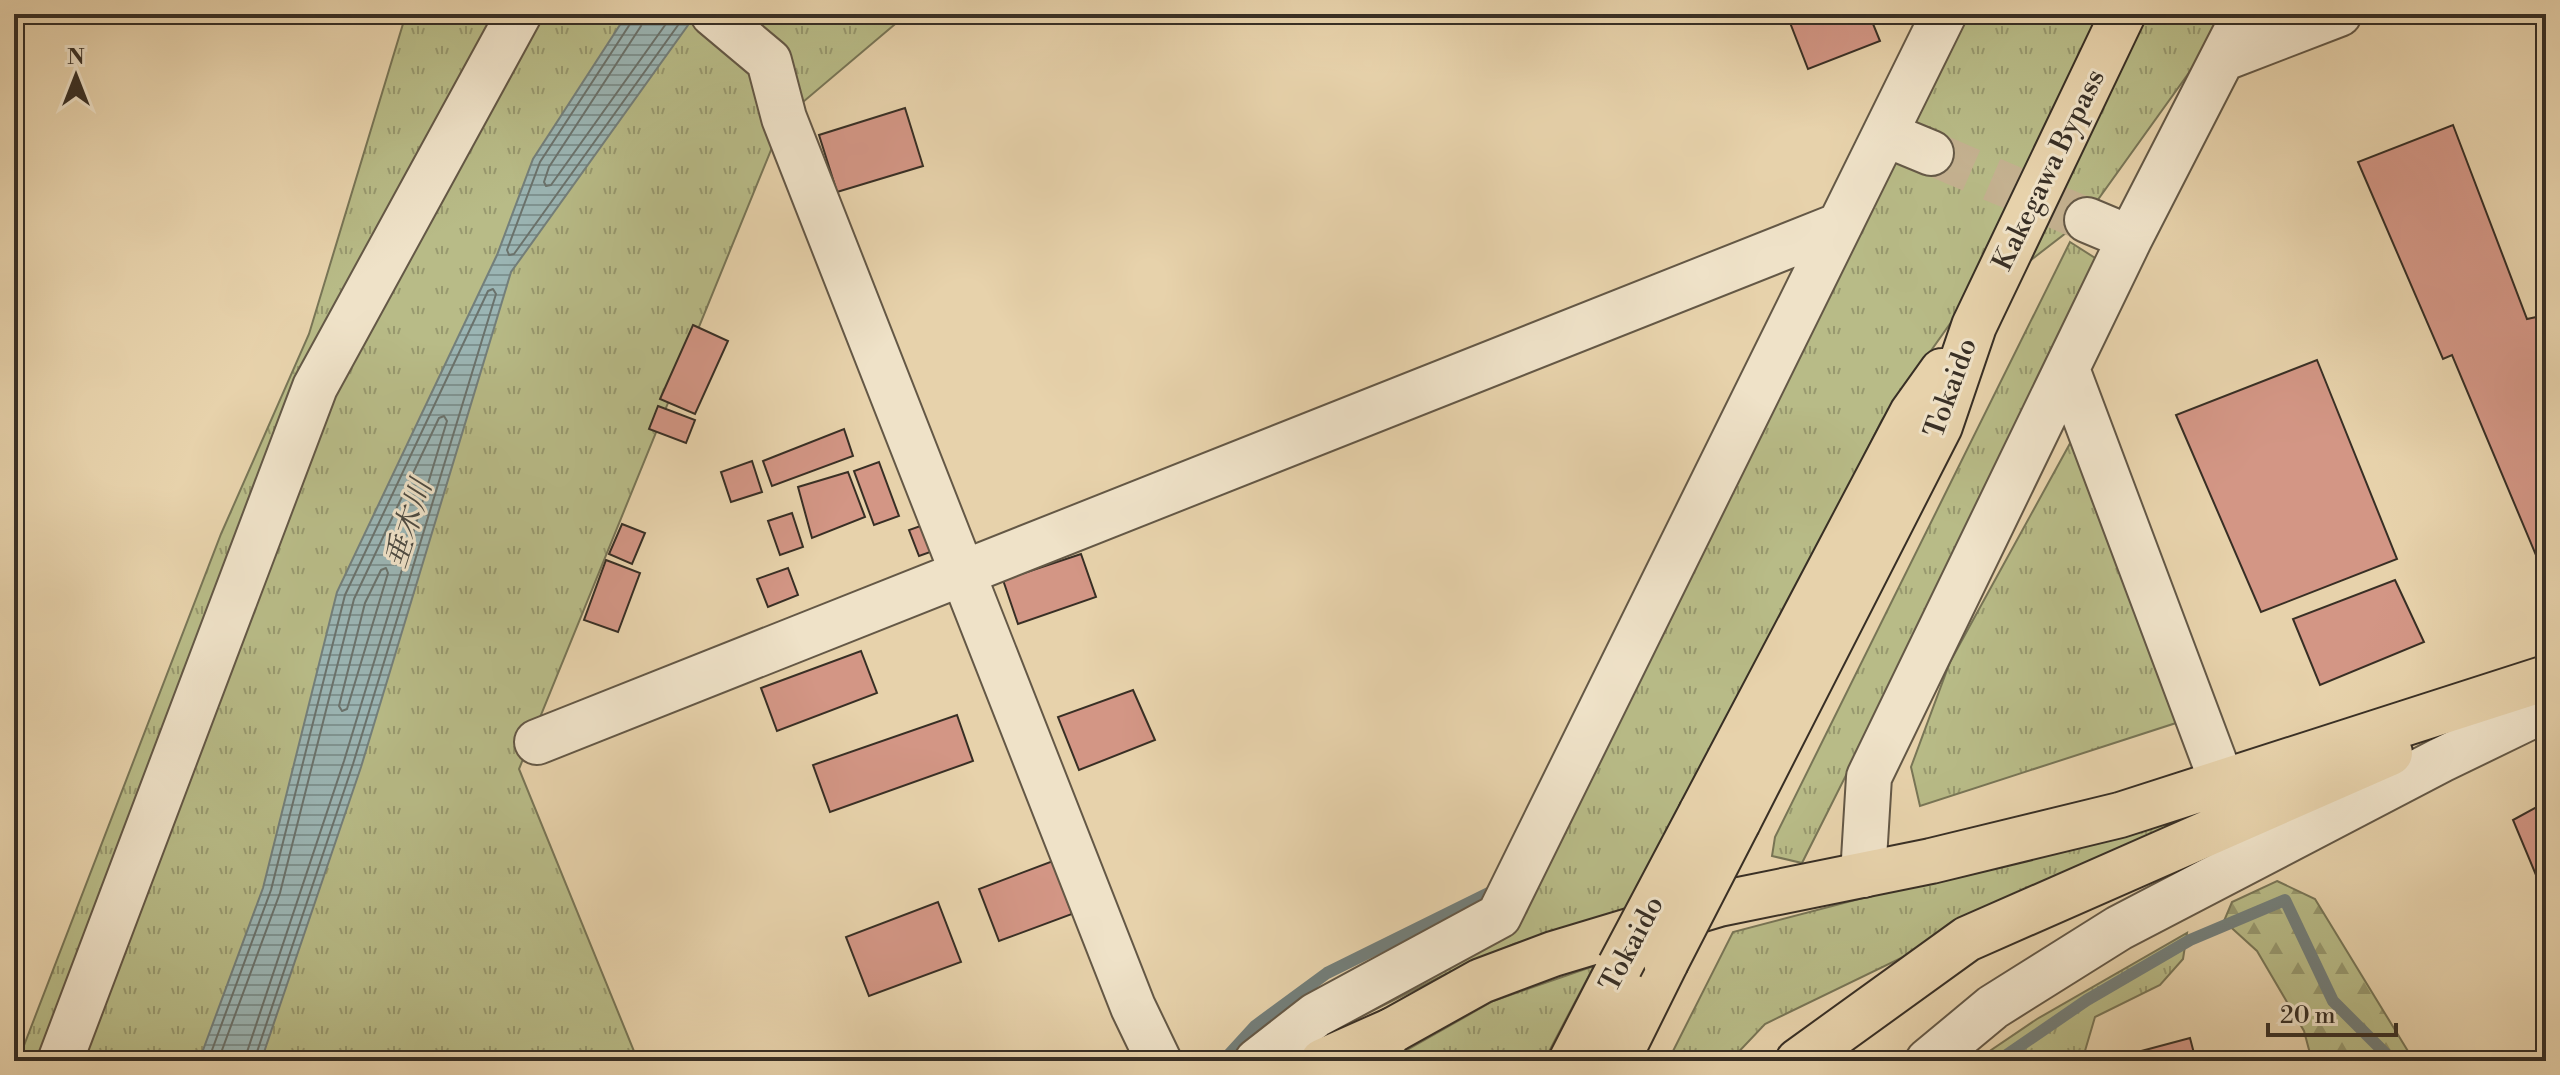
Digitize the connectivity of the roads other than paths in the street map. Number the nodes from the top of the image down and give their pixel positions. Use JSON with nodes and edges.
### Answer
{"nodes":[{"id":1,"x":519,"y":14,"type":"edge"},
{"id":2,"x":713,"y":14,"type":"edge"},
{"id":3,"x":1944,"y":14,"type":"edge"},
{"id":4,"x":2123,"y":14,"type":"edge"},
{"id":5,"x":2245,"y":14,"type":"edge"},
{"id":6,"x":2339,"y":14,"type":"edge"},
{"id":7,"x":2222,"y":59,"type":"junction"},
{"id":8,"x":1885,"y":134,"type":"junction"},
{"id":9,"x":1931,"y":153,"type":"tunnel mouth"},
{"id":10,"x":2087,"y":220,"type":"tunnel mouth"},
{"id":11,"x":1840,"y":225,"type":"junction"},
{"id":12,"x":2130,"y":238,"type":"junction"},
{"id":13,"x":1974,"y":326,"type":"joint"},
{"id":14,"x":2067,"y":369,"type":"junction"},
{"id":15,"x":964,"y":573,"type":"junction"},
{"id":16,"x":2546,"y":678,"type":"edge"},
{"id":17,"x":2546,"y":685,"type":"edge"},
{"id":18,"x":2546,"y":709,"type":"edge"},
{"id":19,"x":537,"y":742,"type":"dead end"},
{"id":20,"x":2222,"y":782,"type":"junction"},
{"id":21,"x":1720,"y":818,"type":"junction"},
{"id":22,"x":1863,"y":875,"type":"junction"},
{"id":23,"x":1393,"y":1030,"type":"junction"},
{"id":24,"x":60,"y":1061,"type":"edge"},
{"id":25,"x":1159,"y":1061,"type":"edge"},
{"id":26,"x":1257,"y":1061,"type":"edge"},
{"id":27,"x":1323,"y":1061,"type":"edge"},
{"id":28,"x":1359,"y":1061,"type":"edge"},
{"id":29,"x":1571,"y":1061,"type":"edge"},
{"id":30,"x":1617,"y":1061,"type":"edge"},
{"id":31,"x":1798,"y":1061,"type":"edge"},
{"id":32,"x":1928,"y":1061,"type":"edge"}],
"edges":[{"from":1,"to":24,"type":"street"},
{"from":2,"to":15,"type":"street"},
{"from":3,"to":8,"type":"street"},
{"from":4,"to":13,"type":"main road","name":"Kakegawa Bypass"},
{"from":5,"to":7,"type":"street"},
{"from":6,"to":7,"type":"street"},
{"from":7,"to":12,"type":"street"},
{"from":8,"to":9,"type":"street"},
{"from":8,"to":11,"type":"street"},
{"from":10,"to":12,"type":"street"},
{"from":11,"to":15,"type":"street"},
{"from":11,"to":26,"type":"street"},
{"from":12,"to":14,"type":"street"},
{"from":13,"to":21,"type":"main road","name":"Tokaido"},
{"from":14,"to":20,"type":"street"},
{"from":14,"to":22,"type":"street"},
{"from":15,"to":19,"type":"street"},
{"from":15,"to":25,"type":"street"},
{"from":16,"to":20,"type":"main road"},
{"from":17,"to":31,"type":"main road"},
{"from":18,"to":32,"type":"street"},
{"from":20,"to":22,"type":"main road"},
{"from":21,"to":29,"type":"main road","name":"Tokaido","bridge":true},
{"from":21,"to":30,"type":"main road","name":"Tokaido","bridge":true},
{"from":22,"to":23,"type":"main road"},
{"from":23,"to":27,"type":"main road"},
{"from":23,"to":28,"type":"main road"}]}
